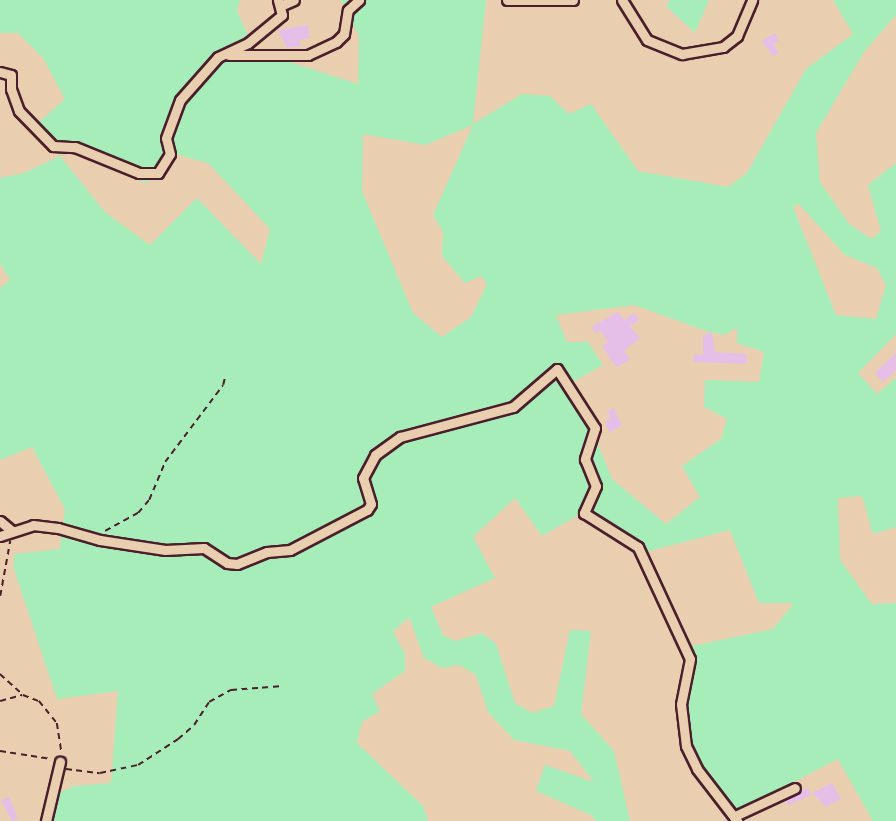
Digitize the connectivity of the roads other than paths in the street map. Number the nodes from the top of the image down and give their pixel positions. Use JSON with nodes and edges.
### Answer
{"nodes":[{"id":1,"x":294,"y":0,"type":"edge"},
{"id":2,"x":358,"y":0,"type":"edge"},
{"id":3,"x":507,"y":0,"type":"edge"},
{"id":4,"x":573,"y":0,"type":"edge"},
{"id":5,"x":622,"y":0,"type":"edge"},
{"id":6,"x":752,"y":0,"type":"edge"},
{"id":7,"x":279,"y":3,"type":"edge"},
{"id":8,"x":226,"y":55,"type":"junction"},
{"id":9,"x":0,"y":72,"type":"edge"},
{"id":10,"x":0,"y":521,"type":"edge"},
{"id":11,"x":12,"y":531,"type":"junction"},
{"id":12,"x":0,"y":536,"type":"edge"},
{"id":13,"x":60,"y":762,"type":"road end"},
{"id":14,"x":795,"y":788,"type":"dead end"},
{"id":15,"x":736,"y":819,"type":"edge"},
{"id":16,"x":46,"y":821,"type":"edge"}],
"edges":[{"from":1,"to":7,"type":"street"},
{"from":2,"to":8,"type":"street"},
{"from":3,"to":4,"type":"street"},
{"from":5,"to":6,"type":"street"},
{"from":7,"to":8,"type":"street"},
{"from":8,"to":9,"type":"street"},
{"from":10,"to":11,"type":"street"},
{"from":11,"to":12,"type":"street"},
{"from":11,"to":15,"type":"street"},
{"from":13,"to":16,"type":"street"},
{"from":14,"to":15,"type":"street"}]}
